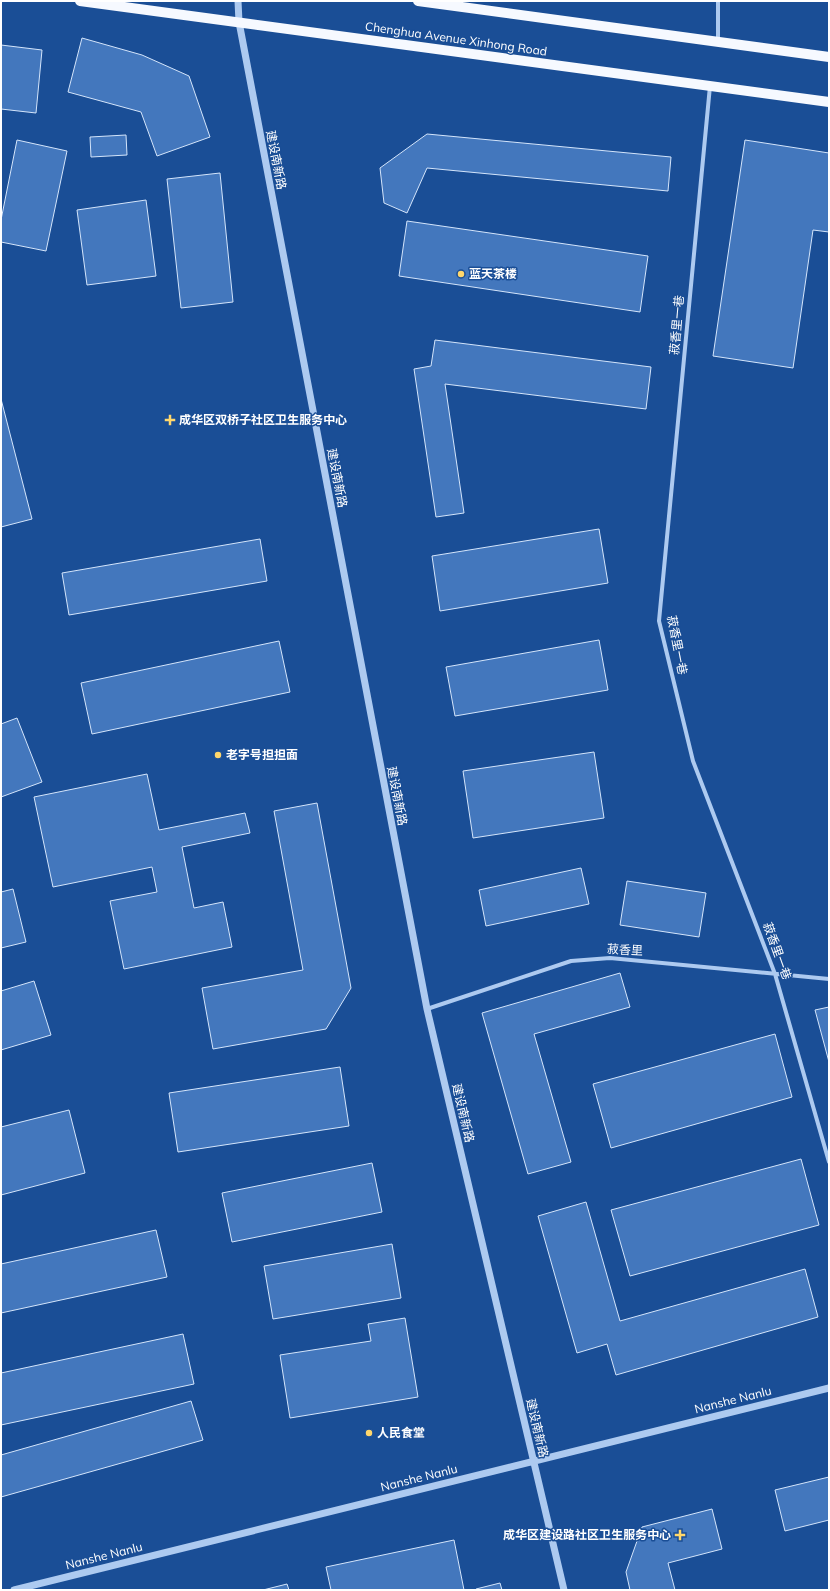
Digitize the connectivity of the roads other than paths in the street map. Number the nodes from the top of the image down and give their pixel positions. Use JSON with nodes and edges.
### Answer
{"nodes":[{"id":1,"x":80,"y":1,"type":"edge"},
{"id":2,"x":238,"y":1,"type":"edge"},
{"id":3,"x":418,"y":1,"type":"edge"},
{"id":4,"x":718,"y":1,"type":"edge"},
{"id":5,"x":239,"y":22,"type":"junction"},
{"id":6,"x":718,"y":43,"type":"junction"},
{"id":7,"x":829,"y":58,"type":"edge"},
{"id":8,"x":710,"y":86,"type":"junction"},
{"id":9,"x":829,"y":102,"type":"edge"},
{"id":10,"x":775,"y":974,"type":"junction"},
{"id":11,"x":829,"y":979,"type":"edge"},
{"id":12,"x":427,"y":1009,"type":"junction"},
{"id":13,"x":829,"y":1162,"type":"edge"},
{"id":14,"x":829,"y":1388,"type":"edge"},
{"id":15,"x":533,"y":1461,"type":"junction"},
{"id":16,"x":14,"y":1590,"type":"edge"},
{"id":17,"x":564,"y":1590,"type":"edge"}],
"edges":[{"from":1,"to":5,"type":"main road","name":"Chenghua Avenue Xinhong Road"},
{"from":2,"to":5,"type":"street","name":"建设南新路"},
{"from":3,"to":6,"type":"main road"},
{"from":4,"to":6,"type":"street"},
{"from":5,"to":8,"type":"main road","name":"Chenghua Avenue Xinhong Road"},
{"from":5,"to":12,"type":"street","name":"建设南新路"},
{"from":6,"to":7,"type":"main road"},
{"from":8,"to":9,"type":"main road","name":"Chenghua Avenue Xinhong Road"},
{"from":8,"to":10,"type":"street","name":"菽香里一巷"},
{"from":10,"to":11,"type":"street","name":"菽香里"},
{"from":10,"to":12,"type":"street","name":"菽香里"},
{"from":10,"to":13,"type":"street","name":"菽香里一巷"},
{"from":12,"to":15,"type":"street","name":"建设南新路"},
{"from":14,"to":15,"type":"street","name":"Nanshe Nanlu"},
{"from":15,"to":16,"type":"street","name":"Nanshe Nanlu"},
{"from":15,"to":17,"type":"street","name":"建设南新路"}]}
